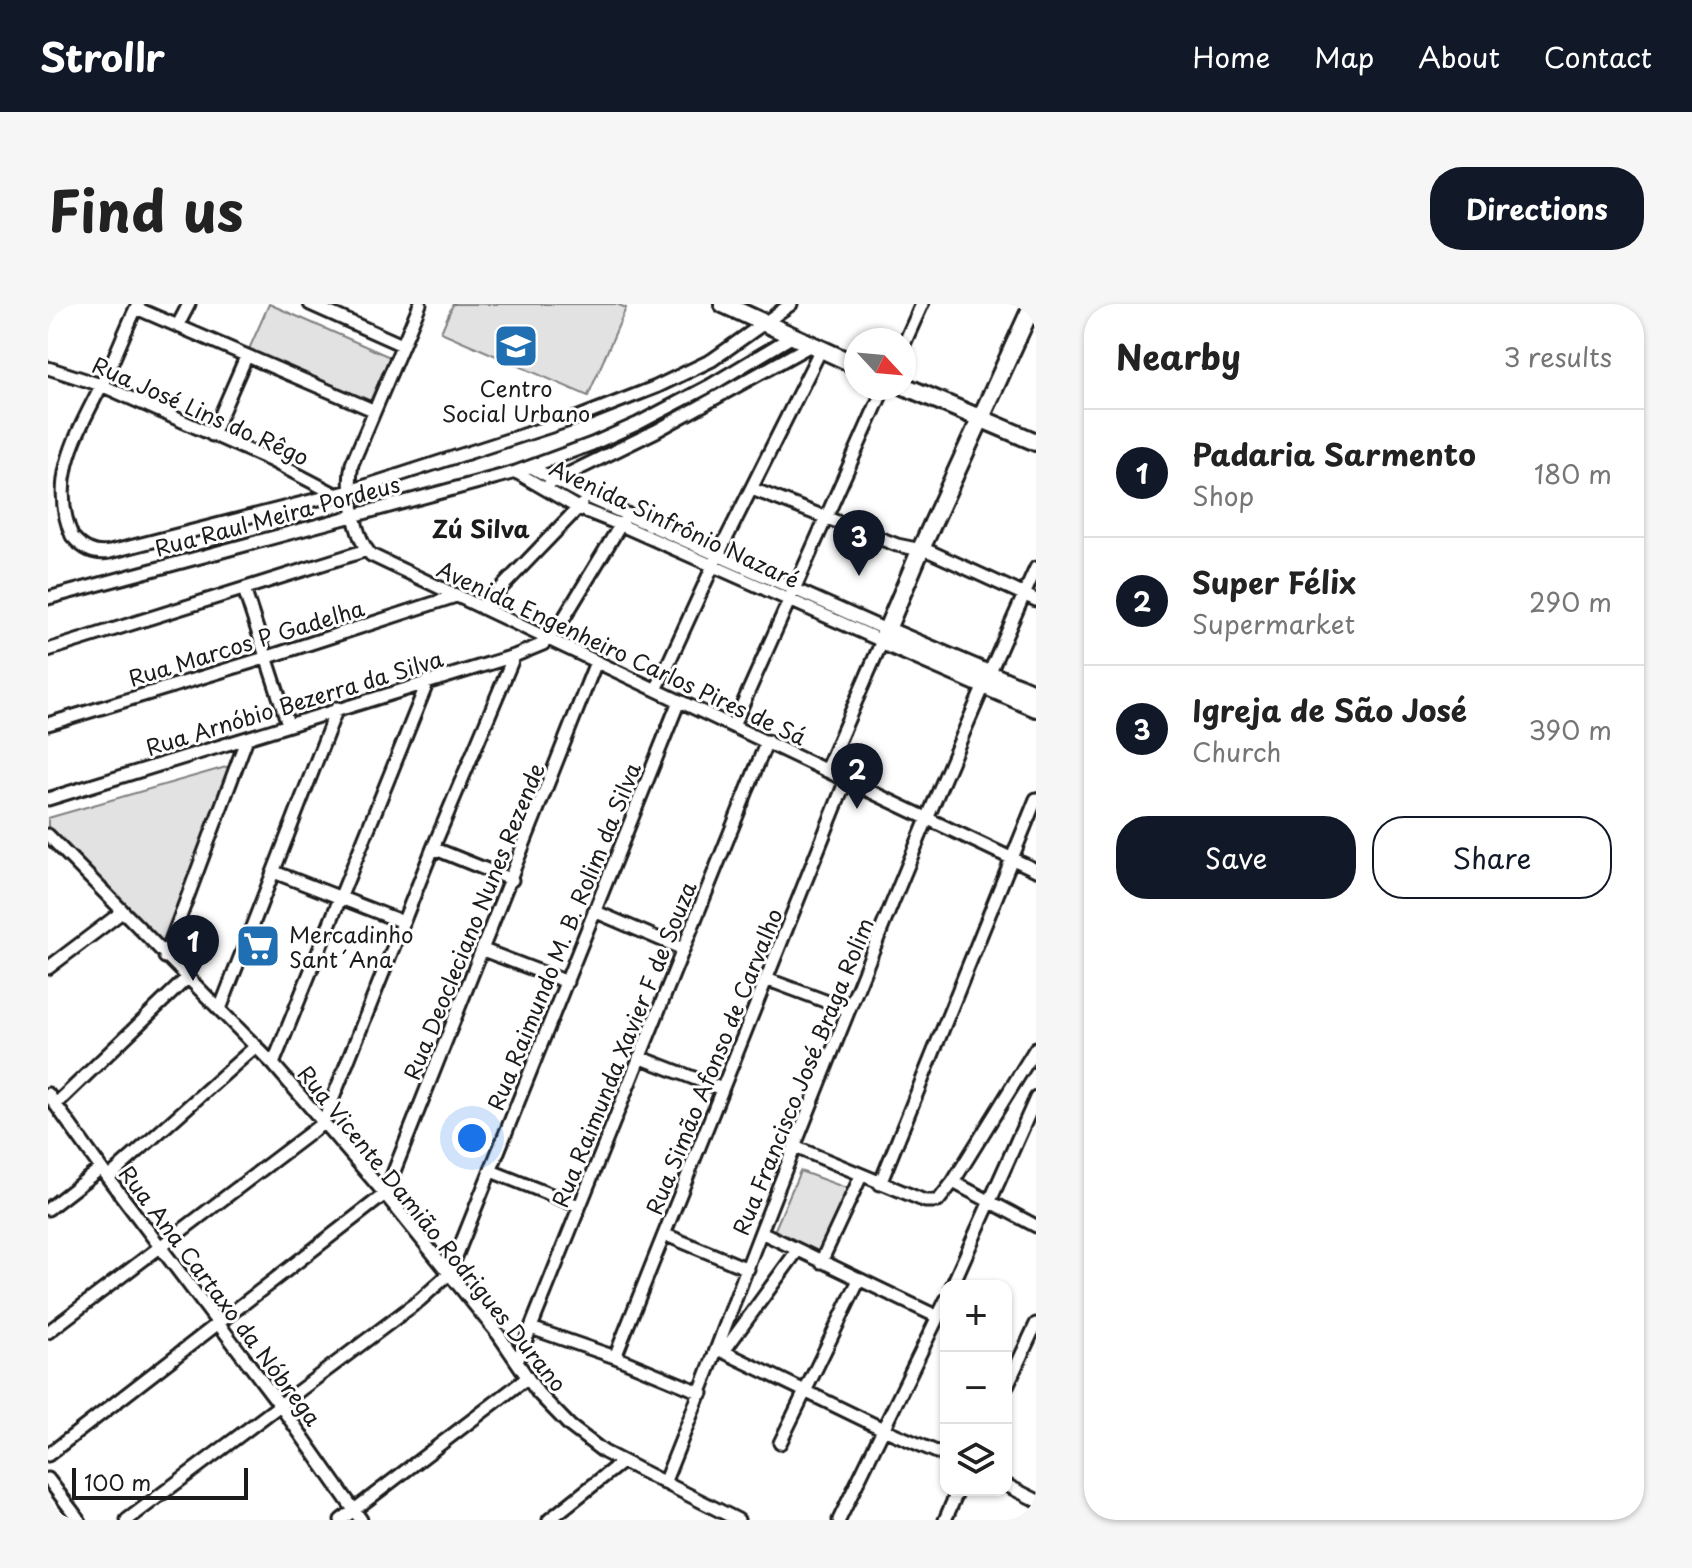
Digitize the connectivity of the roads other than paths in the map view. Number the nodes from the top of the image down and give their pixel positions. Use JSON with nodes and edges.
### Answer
{"nodes":[{"id":1,"x":51,"y":304,"type":"edge"},
{"id":2,"x":189,"y":304,"type":"edge"},
{"id":3,"x":420,"y":304,"type":"edge"},
{"id":4,"x":723,"y":304,"type":"edge"},
{"id":5,"x":791,"y":304,"type":"edge"},
{"id":6,"x":922,"y":304,"type":"edge"},
{"id":7,"x":1033,"y":304,"type":"edge"},
{"id":8,"x":137,"y":306,"type":"edge"},
{"id":9,"x":318,"y":306,"type":"edge"},
{"id":10,"x":48,"y":311,"type":"edge"},
{"id":11,"x":767,"y":324,"type":"junction"},
{"id":12,"x":178,"y":325,"type":"junction"},
{"id":13,"x":911,"y":328,"type":"edge"},
{"id":14,"x":789,"y":334,"type":"junction"},
{"id":15,"x":402,"y":345,"type":"junction"},
{"id":16,"x":816,"y":347,"type":"junction"},
{"id":17,"x":246,"y":357,"type":"junction"},
{"id":18,"x":844,"y":360,"type":"edge"},
{"id":19,"x":48,"y":368,"type":"edge"},
{"id":20,"x":101,"y":385,"type":"junction"},
{"id":21,"x":916,"y":391,"type":"edge"},
{"id":22,"x":878,"y":400,"type":"edge"},
{"id":23,"x":373,"y":410,"type":"junction"},
{"id":24,"x":980,"y":418,"type":"junction"},
{"id":25,"x":212,"y":435,"type":"junction"},
{"id":26,"x":1036,"y":442,"type":"edge"},
{"id":27,"x":531,"y":467,"type":"junction"},
{"id":28,"x":516,"y":472,"type":"junction"},
{"id":29,"x":553,"y":480,"type":"junction"},
{"id":30,"x":543,"y":488,"type":"junction"},
{"id":31,"x":752,"y":489,"type":"junction"},
{"id":32,"x":350,"y":491,"type":"junction"},
{"id":33,"x":335,"y":494,"type":"junction"},
{"id":34,"x":587,"y":497,"type":"junction"},
{"id":35,"x":578,"y":508,"type":"junction"},
{"id":36,"x":355,"y":515,"type":"junction"},
{"id":37,"x":824,"y":517,"type":"junction"},
{"id":38,"x":624,"y":519,"type":"junction"},
{"id":39,"x":367,"y":550,"type":"junction"},
{"id":40,"x":920,"y":551,"type":"junction"},
{"id":41,"x":718,"y":555,"type":"junction"},
{"id":42,"x":712,"y":567,"type":"junction"},
{"id":43,"x":1036,"y":568,"type":"edge"},
{"id":44,"x":244,"y":589,"type":"junction"},
{"id":45,"x":1024,"y":594,"type":"junction"},
{"id":46,"x":791,"y":595,"type":"junction"},
{"id":47,"x":456,"y":596,"type":"junction"},
{"id":48,"x":48,"y":598,"type":"edge"},
{"id":49,"x":1036,"y":600,"type":"edge"},
{"id":50,"x":482,"y":608,"type":"junction"},
{"id":51,"x":884,"y":635,"type":"junction"},
{"id":52,"x":550,"y":639,"type":"junction"},
{"id":53,"x":48,"y":650,"type":"edge"},
{"id":54,"x":514,"y":656,"type":"junction"},
{"id":55,"x":265,"y":658,"type":"junction"},
{"id":56,"x":596,"y":662,"type":"junction"},
{"id":57,"x":986,"y":680,"type":"junction"},
{"id":58,"x":428,"y":681,"type":"junction"},
{"id":59,"x":656,"y":690,"type":"junction"},
{"id":60,"x":1036,"y":694,"type":"edge"},
{"id":61,"x":679,"y":701,"type":"junction"},
{"id":62,"x":337,"y":708,"type":"junction"},
{"id":63,"x":1036,"y":708,"type":"edge"},
{"id":64,"x":48,"y":724,"type":"edge"},
{"id":65,"x":288,"y":724,"type":"junction"},
{"id":66,"x":733,"y":726,"type":"junction"},
{"id":67,"x":247,"y":738,"type":"junction"},
{"id":68,"x":767,"y":741,"type":"junction"},
{"id":69,"x":826,"y":770,"type":"junction"},
{"id":70,"x":846,"y":780,"type":"junction"},
{"id":71,"x":48,"y":799,"type":"edge"},
{"id":72,"x":1036,"y":799,"type":"edge"},
{"id":73,"x":927,"y":818,"type":"junction"},
{"id":74,"x":49,"y":839,"type":"edge"},
{"id":75,"x":433,"y":848,"type":"junction"},
{"id":76,"x":1011,"y":857,"type":"junction"},
{"id":77,"x":1036,"y":870,"type":"edge"},
{"id":78,"x":274,"y":872,"type":"junction"},
{"id":79,"x":512,"y":880,"type":"junction"},
{"id":80,"x":339,"y":897,"type":"junction"},
{"id":81,"x":594,"y":911,"type":"junction"},
{"id":82,"x":122,"y":912,"type":"junction"},
{"id":83,"x":403,"y":922,"type":"junction"},
{"id":84,"x":683,"y":949,"type":"junction"},
{"id":85,"x":483,"y":950,"type":"junction"},
{"id":86,"x":165,"y":957,"type":"junction"},
{"id":87,"x":48,"y":968,"type":"edge"},
{"id":88,"x":187,"y":978,"type":"junction"},
{"id":89,"x":766,"y":979,"type":"junction"},
{"id":90,"x":567,"y":982,"type":"junction"},
{"id":91,"x":220,"y":1009,"type":"junction"},
{"id":92,"x":849,"y":1010,"type":"junction"},
{"id":93,"x":256,"y":1046,"type":"junction"},
{"id":94,"x":1036,"y":1048,"type":"edge"},
{"id":95,"x":639,"y":1057,"type":"junction"},
{"id":96,"x":273,"y":1064,"type":"junction"},
{"id":97,"x":722,"y":1089,"type":"junction"},
{"id":98,"x":48,"y":1094,"type":"edge"},
{"id":99,"x":1036,"y":1098,"type":"edge"},
{"id":100,"x":56,"y":1104,"type":"junction"},
{"id":101,"x":1033,"y":1116,"type":"edge"},
{"id":102,"x":323,"y":1123,"type":"junction"},
{"id":103,"x":795,"y":1147,"type":"junction"},
{"id":104,"x":491,"y":1171,"type":"junction"},
{"id":105,"x":104,"y":1173,"type":"junction"},
{"id":106,"x":861,"y":1176,"type":"junction"},
{"id":107,"x":953,"y":1182,"type":"junction"},
{"id":108,"x":880,"y":1184,"type":"junction"},
{"id":109,"x":385,"y":1194,"type":"junction"},
{"id":110,"x":989,"y":1203,"type":"junction"},
{"id":111,"x":579,"y":1206,"type":"junction"},
{"id":112,"x":48,"y":1209,"type":"edge"},
{"id":113,"x":1036,"y":1226,"type":"edge"},
{"id":114,"x":761,"y":1232,"type":"junction"},
{"id":115,"x":666,"y":1235,"type":"junction"},
{"id":116,"x":160,"y":1247,"type":"junction"},
{"id":117,"x":797,"y":1251,"type":"junction"},
{"id":118,"x":821,"y":1262,"type":"junction"},
{"id":119,"x":748,"y":1269,"type":"junction"},
{"id":120,"x":449,"y":1274,"type":"junction"},
{"id":121,"x":859,"y":1280,"type":"junction"},
{"id":122,"x":955,"y":1280,"type":"edge"},
{"id":123,"x":940,"y":1313,"type":"edge"},
{"id":124,"x":938,"y":1317,"type":"junction"},
{"id":125,"x":1036,"y":1324,"type":"edge"},
{"id":126,"x":218,"y":1325,"type":"junction"},
{"id":127,"x":531,"y":1328,"type":"junction"},
{"id":128,"x":48,"y":1332,"type":"edge"},
{"id":129,"x":721,"y":1350,"type":"junction"},
{"id":130,"x":615,"y":1357,"type":"junction"},
{"id":131,"x":517,"y":1362,"type":"junction"},
{"id":132,"x":1012,"y":1375,"type":"edge"},
{"id":133,"x":527,"y":1378,"type":"junction"},
{"id":134,"x":807,"y":1391,"type":"junction"},
{"id":135,"x":702,"y":1393,"type":"junction"},
{"id":136,"x":280,"y":1405,"type":"junction"},
{"id":137,"x":883,"y":1429,"type":"junction"},
{"id":138,"x":780,"y":1443,"type":"dead end"},
{"id":139,"x":940,"y":1453,"type":"edge"},
{"id":140,"x":48,"y":1455,"type":"edge"},
{"id":141,"x":622,"y":1462,"type":"junction"},
{"id":142,"x":48,"y":1479,"type":"edge"},
{"id":143,"x":664,"y":1483,"type":"junction"},
{"id":144,"x":1012,"y":1488,"type":"edge"},
{"id":145,"x":955,"y":1496,"type":"edge"},
{"id":146,"x":1036,"y":1500,"type":"edge"},
{"id":147,"x":358,"y":1515,"type":"edge"},
{"id":148,"x":79,"y":1520,"type":"edge"},
{"id":149,"x":127,"y":1520,"type":"edge"},
{"id":150,"x":341,"y":1520,"type":"edge"},
{"id":151,"x":549,"y":1520,"type":"edge"},
{"id":152,"x":738,"y":1520,"type":"edge"},
{"id":153,"x":839,"y":1520,"type":"edge"},
{"id":154,"x":945,"y":1520,"type":"edge"}],
"edges":[{"from":1,"to":10,"type":"street"},
{"from":2,"to":12,"type":"street"},
{"from":3,"to":15,"type":"street"},
{"from":4,"to":11,"type":"street"},
{"from":5,"to":11,"type":"street"},
{"from":6,"to":13,"type":"street"},
{"from":7,"to":24,"type":"street"},
{"from":8,"to":12,"type":"street"},
{"from":8,"to":20,"type":"street"},
{"from":9,"to":15,"type":"street"},
{"from":11,"to":14,"type":"street"},
{"from":11,"to":32,"type":"street"},
{"from":12,"to":17,"type":"street"},
{"from":14,"to":16,"type":"street"},
{"from":14,"to":27,"type":"street","name":"Rua Raul Meira Pordeus"},
{"from":15,"to":23,"type":"street"},
{"from":16,"to":18,"type":"street"},
{"from":16,"to":29,"type":"street"},
{"from":16,"to":31,"type":"street"},
{"from":17,"to":23,"type":"street"},
{"from":17,"to":25,"type":"street"},
{"from":19,"to":20,"type":"street","name":"Rua José Lins do Rêgo"},
{"from":20,"to":25,"type":"street","name":"Rua José Lins do Rêgo"},
{"from":20,"to":33,"type":"street"},
{"from":21,"to":24,"type":"street"},
{"from":22,"to":37,"type":"street"},
{"from":23,"to":32,"type":"street"},
{"from":24,"to":26,"type":"street"},
{"from":24,"to":40,"type":"street"},
{"from":25,"to":33,"type":"street","name":"Rua José Lins do Rêgo"},
{"from":27,"to":28,"type":"street","name":"Rua Raul Meira Pordeus"},
{"from":27,"to":29,"type":"street","name":"Avenida Sinfrônio Nazaré"},
{"from":28,"to":30,"type":"street","name":"Avenida Sinfrônio Nazaré"},
{"from":28,"to":36,"type":"street","name":"Rua Raul Meira Pordeus"},
{"from":29,"to":30,"type":"street"},
{"from":29,"to":34,"type":"street","name":"Avenida Sinfrônio Nazaré"},
{"from":30,"to":35,"type":"street","name":"Avenida Sinfrônio Nazaré"},
{"from":31,"to":37,"type":"street"},
{"from":31,"to":41,"type":"street"},
{"from":32,"to":33,"type":"street"},
{"from":32,"to":36,"type":"street"},
{"from":34,"to":35,"type":"street"},
{"from":34,"to":38,"type":"street","name":"Avenida Sinfrônio Nazaré"},
{"from":35,"to":38,"type":"street","name":"Avenida Sinfrônio Nazaré"},
{"from":35,"to":50,"type":"street"},
{"from":36,"to":39,"type":"street"},
{"from":36,"to":48,"type":"street","name":"Rua Raul Meira Pordeus"},
{"from":37,"to":40,"type":"street"},
{"from":37,"to":46,"type":"street"},
{"from":38,"to":41,"type":"street","name":"Avenida Sinfrônio Nazaré"},
{"from":38,"to":42,"type":"street","name":"Avenida Sinfrônio Nazaré"},
{"from":38,"to":52,"type":"street"},
{"from":39,"to":44,"type":"street"},
{"from":39,"to":47,"type":"street","name":"Avenida Engenheiro Carlos Pires de Sá"},
{"from":40,"to":45,"type":"street"},
{"from":40,"to":51,"type":"street"},
{"from":41,"to":42,"type":"street"},
{"from":41,"to":46,"type":"street","name":"Avenida Sinfrônio Nazaré"},
{"from":42,"to":46,"type":"street","name":"Avenida Sinfrônio Nazaré"},
{"from":42,"to":59,"type":"street"},
{"from":43,"to":45,"type":"street","name":"Rua Francisco José Braga Rolim"},
{"from":44,"to":53,"type":"street"},
{"from":44,"to":55,"type":"street"},
{"from":45,"to":49,"type":"street"},
{"from":45,"to":57,"type":"street","name":"Rua Francisco José Braga Rolim"},
{"from":46,"to":51,"type":"street","name":"Avenida Sinfrônio Nazaré"},
{"from":46,"to":66,"type":"street"},
{"from":47,"to":50,"type":"street","name":"Avenida Engenheiro Carlos Pires de Sá"},
{"from":47,"to":55,"type":"street","name":"Rua Marcos P Gadelha"},
{"from":50,"to":52,"type":"street","name":"Avenida Engenheiro Carlos Pires de Sá"},
{"from":51,"to":57,"type":"street","name":"Avenida Sinfrônio Nazaré"},
{"from":51,"to":69,"type":"street"},
{"from":52,"to":54,"type":"street","name":"Rua Arnóbio Bezerra da Silva"},
{"from":52,"to":56,"type":"street","name":"Avenida Engenheiro Carlos Pires de Sá"},
{"from":54,"to":58,"type":"street","name":"Rua Arnóbio Bezerra da Silva"},
{"from":54,"to":75,"type":"street"},
{"from":55,"to":64,"type":"street","name":"Rua Marcos P Gadelha"},
{"from":55,"to":65,"type":"street"},
{"from":56,"to":59,"type":"street","name":"Avenida Engenheiro Carlos Pires de Sá"},
{"from":56,"to":79,"type":"street","name":"Rua Deocleciano Nunes Rezende"},
{"from":57,"to":60,"type":"street","name":"Avenida Sinfrônio Nazaré"},
{"from":57,"to":63,"type":"street","name":"Avenida Sinfrônio Nazaré"},
{"from":57,"to":73,"type":"street","name":"Rua Francisco José Braga Rolim"},
{"from":58,"to":62,"type":"street","name":"Rua Arnóbio Bezerra da Silva"},
{"from":58,"to":80,"type":"street"},
{"from":59,"to":61,"type":"street","name":"Avenida Engenheiro Carlos Pires de Sá"},
{"from":61,"to":66,"type":"street","name":"Avenida Engenheiro Carlos Pires de Sá"},
{"from":61,"to":81,"type":"street","name":"Rua Raimundo M. B. Rolim da Silva"},
{"from":62,"to":65,"type":"street","name":"Rua Arnóbio Bezerra da Silva"},
{"from":62,"to":78,"type":"street"},
{"from":65,"to":67,"type":"street","name":"Rua Arnóbio Bezerra da Silva"},
{"from":66,"to":68,"type":"street","name":"Avenida Engenheiro Carlos Pires de Sá"},
{"from":67,"to":71,"type":"street","name":"Rua Arnóbio Bezerra da Silva"},
{"from":67,"to":86,"type":"street"},
{"from":68,"to":69,"type":"street","name":"Avenida Engenheiro Carlos Pires de Sá"},
{"from":68,"to":84,"type":"street","name":"Rua Raimunda Xavier F de Souza"},
{"from":69,"to":70,"type":"street","name":"Avenida Engenheiro Carlos Pires de Sá"},
{"from":70,"to":73,"type":"street","name":"Avenida Engenheiro Carlos Pires de Sá"},
{"from":70,"to":89,"type":"street","name":"Rua Simão Afonso de Carvalho"},
{"from":72,"to":76,"type":"street"},
{"from":73,"to":76,"type":"street","name":"Avenida Engenheiro Carlos Pires de Sá"},
{"from":73,"to":92,"type":"street","name":"Rua Francisco José Braga Rolim"},
{"from":74,"to":82,"type":"street","name":"Rua Vicente Damião Rodrigues Durano"},
{"from":75,"to":79,"type":"street"},
{"from":75,"to":83,"type":"street"},
{"from":76,"to":77,"type":"street","name":"Avenida Engenheiro Carlos Pires de Sá"},
{"from":76,"to":108,"type":"street"},
{"from":78,"to":80,"type":"street"},
{"from":78,"to":91,"type":"street"},
{"from":79,"to":85,"type":"street","name":"Rua Deocleciano Nunes Rezende"},
{"from":80,"to":83,"type":"street"},
{"from":80,"to":96,"type":"street"},
{"from":81,"to":84,"type":"street"},
{"from":81,"to":90,"type":"street","name":"Rua Raimundo M. B. Rolim da Silva"},
{"from":82,"to":86,"type":"street","name":"Rua Vicente Damião Rodrigues Durano"},
{"from":82,"to":87,"type":"street"},
{"from":83,"to":102,"type":"street"},
{"from":84,"to":95,"type":"street","name":"Rua Raimunda Xavier F de Souza"},
{"from":85,"to":90,"type":"street"},
{"from":85,"to":109,"type":"street","name":"Rua Deocleciano Nunes Rezende"},
{"from":86,"to":88,"type":"street","name":"Rua Vicente Damião Rodrigues Durano"},
{"from":88,"to":91,"type":"street","name":"Rua Vicente Damião Rodrigues Durano"},
{"from":88,"to":100,"type":"street"},
{"from":89,"to":92,"type":"street"},
{"from":89,"to":97,"type":"street","name":"Rua Simão Afonso de Carvalho"},
{"from":90,"to":104,"type":"street","name":"Rua Raimundo M. B. Rolim da Silva"},
{"from":91,"to":93,"type":"street","name":"Rua Vicente Damião Rodrigues Durano"},
{"from":92,"to":103,"type":"street","name":"Rua Francisco José Braga Rolim"},
{"from":93,"to":96,"type":"street","name":"Rua Vicente Damião Rodrigues Durano"},
{"from":93,"to":105,"type":"street"},
{"from":94,"to":107,"type":"street"},
{"from":95,"to":97,"type":"street"},
{"from":95,"to":111,"type":"street","name":"Rua Raimunda Xavier F de Souza"},
{"from":96,"to":102,"type":"street","name":"Rua Vicente Damião Rodrigues Durano"},
{"from":97,"to":115,"type":"street","name":"Rua Simão Afonso de Carvalho"},
{"from":98,"to":100,"type":"street","name":"Rua Ana Cartaxo da Nóbrega"},
{"from":99,"to":101,"type":"street"},
{"from":100,"to":105,"type":"street","name":"Rua Ana Cartaxo da Nóbrega"},
{"from":101,"to":110,"type":"street"},
{"from":102,"to":109,"type":"street","name":"Rua Vicente Damião Rodrigues Durano"},
{"from":102,"to":116,"type":"street"},
{"from":103,"to":106,"type":"street"},
{"from":103,"to":114,"type":"street","name":"Rua Francisco José Braga Rolim"},
{"from":104,"to":111,"type":"street"},
{"from":104,"to":120,"type":"street","name":"Rua Raimundo M. B. Rolim da Silva"},
{"from":105,"to":112,"type":"street"},
{"from":105,"to":116,"type":"street","name":"Rua Ana Cartaxo da Nóbrega"},
{"from":106,"to":108,"type":"street"},
{"from":106,"to":118,"type":"street"},
{"from":107,"to":108,"type":"street"},
{"from":107,"to":110,"type":"street"},
{"from":109,"to":120,"type":"street","name":"Rua Vicente Damião Rodrigues Durano"},
{"from":109,"to":126,"type":"street"},
{"from":110,"to":113,"type":"street"},
{"from":110,"to":122,"type":"street"},
{"from":111,"to":127,"type":"street","name":"Rua Raimunda Xavier F de Souza"},
{"from":114,"to":117,"type":"street"},
{"from":114,"to":119,"type":"street","name":"Rua Francisco José Braga Rolim"},
{"from":115,"to":119,"type":"street"},
{"from":115,"to":130,"type":"street","name":"Rua Simão Afonso de Carvalho"},
{"from":116,"to":126,"type":"street","name":"Rua Ana Cartaxo da Nóbrega"},
{"from":116,"to":128,"type":"street"},
{"from":117,"to":118,"type":"street"},
{"from":117,"to":129,"type":"street"},
{"from":118,"to":121,"type":"street"},
{"from":119,"to":129,"type":"street","name":"Rua Francisco José Braga Rolim"},
{"from":120,"to":131,"type":"street","name":"Rua Vicente Damião Rodrigues Durano"},
{"from":120,"to":136,"type":"street"},
{"from":121,"to":124,"type":"street"},
{"from":121,"to":134,"type":"street"},
{"from":123,"to":124,"type":"street"},
{"from":124,"to":137,"type":"street"},
{"from":125,"to":132,"type":"street"},
{"from":126,"to":136,"type":"street","name":"Rua Ana Cartaxo da Nóbrega"},
{"from":126,"to":140,"type":"street"},
{"from":127,"to":130,"type":"street"},
{"from":127,"to":131,"type":"street","name":"Rua Raimunda Xavier F de Souza"},
{"from":129,"to":134,"type":"street"},
{"from":129,"to":135,"type":"street","name":"Rua Francisco José Braga Rolim"},
{"from":130,"to":135,"type":"street"},
{"from":131,"to":133,"type":"street","name":"Rua Vicente Damião Rodrigues Durano"},
{"from":133,"to":141,"type":"street","name":"Rua Vicente Damião Rodrigues Durano"},
{"from":133,"to":147,"type":"street"},
{"from":134,"to":137,"type":"street"},
{"from":134,"to":138,"type":"street"},
{"from":135,"to":143,"type":"street","name":"Rua Francisco José Braga Rolim"},
{"from":136,"to":147,"type":"street","name":"Rua Ana Cartaxo da Nóbrega"},
{"from":136,"to":149,"type":"street"},
{"from":137,"to":139,"type":"street"},
{"from":137,"to":153,"type":"street"},
{"from":141,"to":143,"type":"street","name":"Rua Vicente Damião Rodrigues Durano"},
{"from":141,"to":151,"type":"street"},
{"from":142,"to":148,"type":"street"},
{"from":143,"to":152,"type":"street","name":"Rua Vicente Damião Rodrigues Durano"},
{"from":144,"to":146,"type":"street"},
{"from":145,"to":154,"type":"street"},
{"from":147,"to":150,"type":"street"}]}
